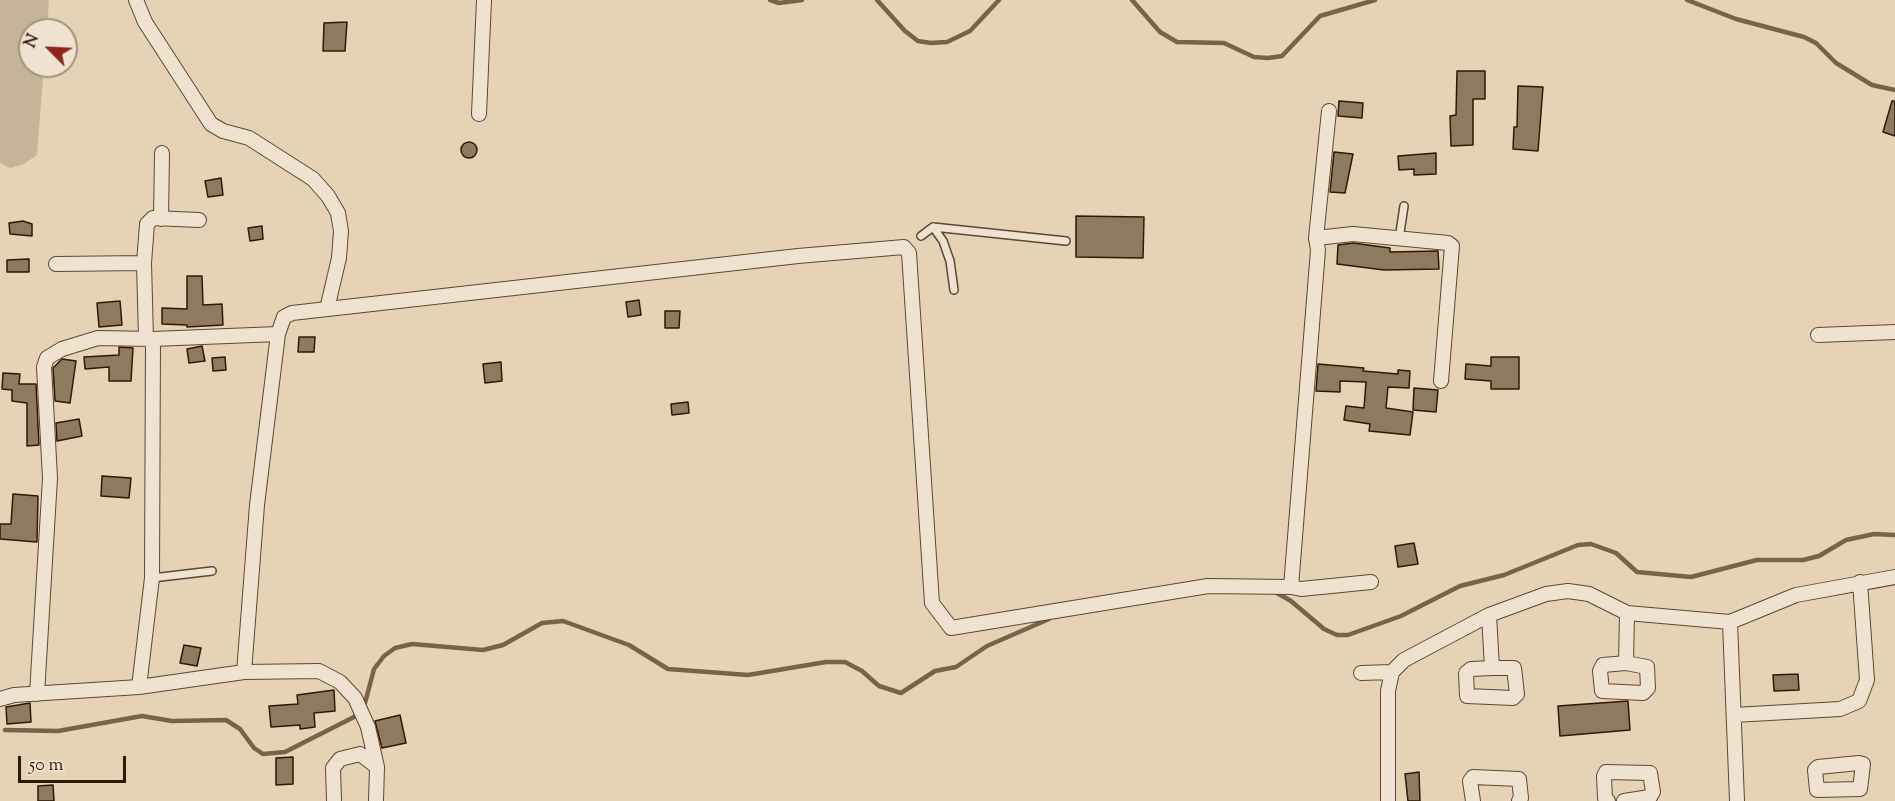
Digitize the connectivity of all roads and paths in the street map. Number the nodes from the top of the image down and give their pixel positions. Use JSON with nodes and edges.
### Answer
{"nodes":[{"id":1,"x":136,"y":0,"type":"edge"},
{"id":2,"x":484,"y":0,"type":"edge"},
{"id":3,"x":1329,"y":111,"type":"dead end"},
{"id":4,"x":479,"y":114,"type":"dead end"},
{"id":5,"x":162,"y":153,"type":"dead end"},
{"id":6,"x":1404,"y":206,"type":"dead end"},
{"id":7,"x":161,"y":219,"type":"junction"},
{"id":8,"x":199,"y":220,"type":"dead end"},
{"id":9,"x":933,"y":227,"type":"junction"},
{"id":10,"x":921,"y":236,"type":"dead end"},
{"id":11,"x":1316,"y":238,"type":"junction"},
{"id":12,"x":1399,"y":239,"type":"junction"},
{"id":13,"x":1066,"y":241,"type":"dead end"},
{"id":14,"x":144,"y":263,"type":"junction"},
{"id":15,"x":56,"y":264,"type":"dead end"},
{"id":16,"x":954,"y":290,"type":"dead end"},
{"id":17,"x":327,"y":309,"type":"junction"},
{"id":18,"x":1895,"y":332,"type":"edge"},
{"id":19,"x":278,"y":334,"type":"junction"},
{"id":20,"x":1818,"y":335,"type":"dead end"},
{"id":21,"x":149,"y":339,"type":"junction"},
{"id":22,"x":1441,"y":381,"type":"dead end"},
{"id":23,"x":212,"y":571,"type":"dead end"},
{"id":24,"x":1895,"y":577,"type":"edge"},
{"id":25,"x":152,"y":578,"type":"junction"},
{"id":26,"x":1371,"y":582,"type":"dead end"},
{"id":27,"x":1860,"y":582,"type":"junction"},
{"id":28,"x":1291,"y":587,"type":"junction"},
{"id":29,"x":1627,"y":613,"type":"junction"},
{"id":30,"x":1489,"y":615,"type":"junction"},
{"id":31,"x":1730,"y":622,"type":"junction"},
{"id":32,"x":1626,"y":663,"type":"dead end"},
{"id":33,"x":1492,"y":668,"type":"dead end"},
{"id":34,"x":244,"y":672,"type":"junction"},
{"id":35,"x":1392,"y":672,"type":"junction"},
{"id":36,"x":1361,"y":673,"type":"dead end"},
{"id":37,"x":139,"y":687,"type":"junction"},
{"id":38,"x":37,"y":694,"type":"junction"},
{"id":39,"x":0,"y":699,"type":"edge"},
{"id":40,"x":1734,"y":715,"type":"junction"},
{"id":41,"x":377,"y":767,"type":"junction"},
{"id":42,"x":334,"y":800,"type":"edge"},
{"id":43,"x":376,"y":801,"type":"edge"},
{"id":44,"x":1388,"y":801,"type":"edge"},
{"id":45,"x":1473,"y":801,"type":"edge"},
{"id":46,"x":1519,"y":801,"type":"edge"},
{"id":47,"x":1608,"y":801,"type":"edge"},
{"id":48,"x":1626,"y":801,"type":"edge"},
{"id":49,"x":1737,"y":801,"type":"edge"}],
"edges":[{"from":1,"to":17,"type":"street"},
{"from":2,"to":4,"type":"street"},
{"from":3,"to":11,"type":"street"},
{"from":5,"to":7,"type":"street"},
{"from":6,"to":12,"type":"lane"},
{"from":7,"to":8,"type":"street"},
{"from":7,"to":14,"type":"street"},
{"from":9,"to":10,"type":"lane"},
{"from":9,"to":13,"type":"lane"},
{"from":9,"to":16,"type":"lane"},
{"from":11,"to":12,"type":"street"},
{"from":11,"to":28,"type":"street"},
{"from":12,"to":22,"type":"street"},
{"from":14,"to":15,"type":"street"},
{"from":14,"to":21,"type":"street"},
{"from":17,"to":19,"type":"street"},
{"from":17,"to":28,"type":"street"},
{"from":18,"to":20,"type":"street"},
{"from":19,"to":21,"type":"street"},
{"from":19,"to":34,"type":"street"},
{"from":21,"to":25,"type":"street"},
{"from":21,"to":38,"type":"street"},
{"from":23,"to":25,"type":"lane"},
{"from":24,"to":27,"type":"street"},
{"from":25,"to":37,"type":"street"},
{"from":26,"to":28,"type":"street"},
{"from":27,"to":31,"type":"street"},
{"from":27,"to":40,"type":"street"},
{"from":29,"to":30,"type":"street"},
{"from":29,"to":31,"type":"street"},
{"from":29,"to":32,"type":"street"},
{"from":30,"to":33,"type":"street"},
{"from":30,"to":35,"type":"street"},
{"from":31,"to":40,"type":"street"},
{"from":34,"to":37,"type":"street"},
{"from":34,"to":41,"type":"street"},
{"from":35,"to":36,"type":"street"},
{"from":35,"to":44,"type":"street"},
{"from":37,"to":38,"type":"street"},
{"from":38,"to":39,"type":"street"},
{"from":40,"to":49,"type":"street"},
{"from":41,"to":42,"type":"street"},
{"from":41,"to":43,"type":"street"},
{"from":45,"to":46,"type":"street"},
{"from":47,"to":48,"type":"street"}]}
